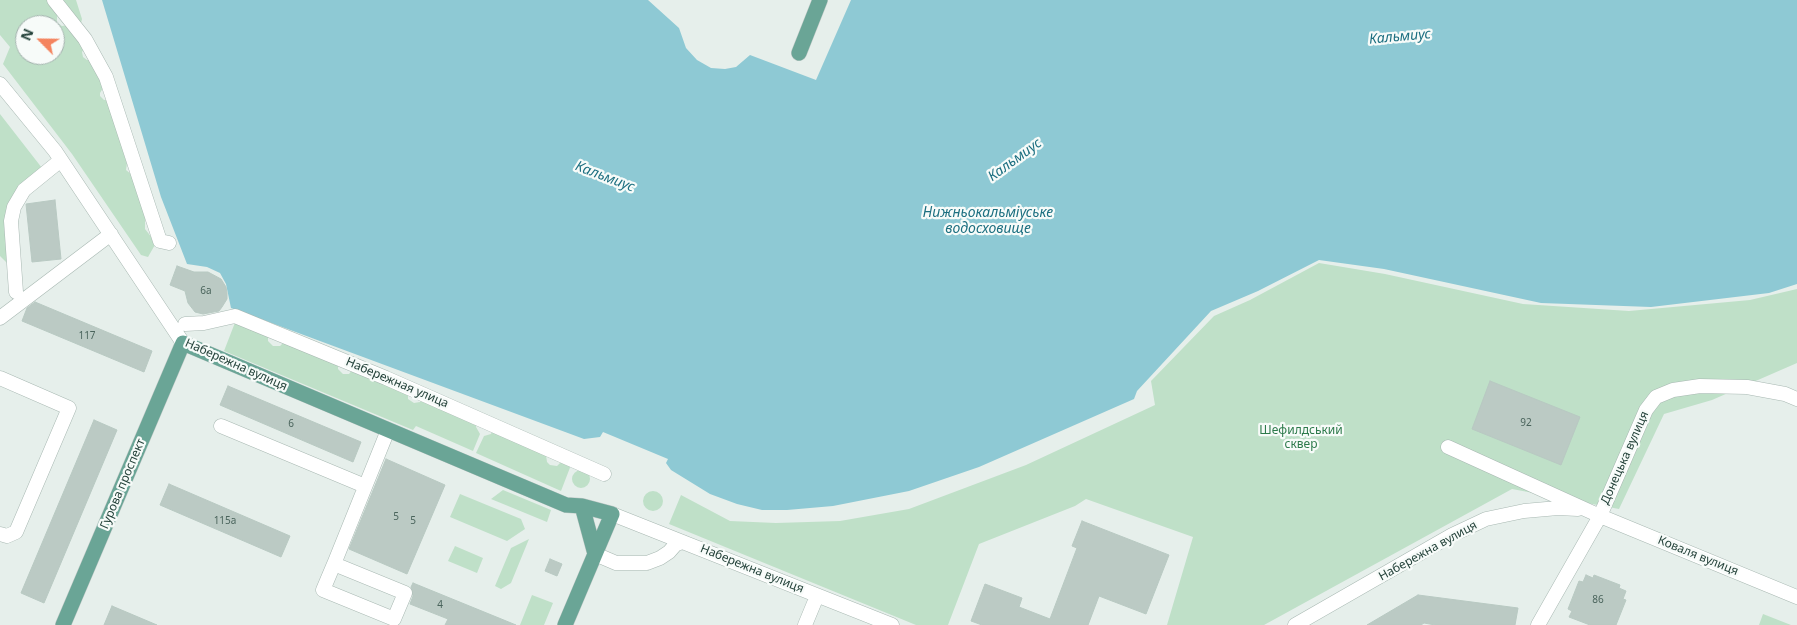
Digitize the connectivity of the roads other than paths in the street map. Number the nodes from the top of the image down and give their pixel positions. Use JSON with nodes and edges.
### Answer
{"nodes":[{"id":1,"x":54,"y":0,"type":"edge"},
{"id":2,"x":820,"y":0,"type":"edge"},
{"id":3,"x":799,"y":53,"type":"dead end"},
{"id":4,"x":0,"y":84,"type":"edge"},
{"id":5,"x":61,"y":160,"type":"junction"},
{"id":6,"x":111,"y":234,"type":"junction"},
{"id":7,"x":169,"y":243,"type":"dead end"},
{"id":8,"x":16,"y":292,"type":"dead end"},
{"id":9,"x":0,"y":318,"type":"edge"},
{"id":10,"x":185,"y":324,"type":"dead end"},
{"id":11,"x":182,"y":343,"type":"junction"},
{"id":12,"x":0,"y":378,"type":"edge"},
{"id":13,"x":1797,"y":399,"type":"edge"},
{"id":14,"x":221,"y":426,"type":"dead end"},
{"id":15,"x":388,"y":430,"type":"junction"},
{"id":16,"x":1448,"y":448,"type":"dead end"},
{"id":17,"x":604,"y":474,"type":"dead end"},
{"id":18,"x":365,"y":486,"type":"junction"},
{"id":19,"x":582,"y":506,"type":"junction"},
{"id":20,"x":612,"y":514,"type":"junction"},
{"id":21,"x":1600,"y":516,"type":"junction"},
{"id":22,"x":0,"y":534,"type":"edge"},
{"id":23,"x":683,"y":542,"type":"junction"},
{"id":24,"x":595,"y":554,"type":"junction"},
{"id":25,"x":334,"y":564,"type":"junction"},
{"id":26,"x":817,"y":596,"type":"junction"},
{"id":27,"x":1797,"y":597,"type":"edge"},
{"id":28,"x":394,"y":619,"type":"junction"},
{"id":29,"x":63,"y":625,"type":"edge"},
{"id":30,"x":407,"y":625,"type":"edge"},
{"id":31,"x":565,"y":625,"type":"edge"},
{"id":32,"x":804,"y":625,"type":"edge"},
{"id":33,"x":892,"y":625,"type":"edge"},
{"id":34,"x":1295,"y":625,"type":"edge"},
{"id":35,"x":1539,"y":625,"type":"edge"}],
"edges":[{"from":1,"to":7,"type":"street"},
{"from":2,"to":3,"type":"main road"},
{"from":4,"to":5,"type":"street","name":"Набережна вулиця"},
{"from":5,"to":6,"type":"street","name":"Набережна вулиця"},
{"from":5,"to":8,"type":"street"},
{"from":6,"to":9,"type":"street"},
{"from":6,"to":11,"type":"street","name":"Набережна вулиця"},
{"from":10,"to":17,"type":"street","name":"Набережная улица"},
{"from":11,"to":15,"type":"main road","name":"Набережна вулиця"},
{"from":11,"to":29,"type":"main road","name":"Гурова проспект"},
{"from":12,"to":22,"type":"street"},
{"from":13,"to":21,"type":"street","name":"Донецька вулиця"},
{"from":14,"to":18,"type":"street"},
{"from":15,"to":18,"type":"street"},
{"from":15,"to":19,"type":"main road","name":"Набережна вулиця"},
{"from":16,"to":21,"type":"street"},
{"from":18,"to":25,"type":"street"},
{"from":19,"to":20,"type":"main road","name":"Набережна вулиця"},
{"from":19,"to":24,"type":"main road"},
{"from":20,"to":23,"type":"street","name":"Набережна вулиця"},
{"from":20,"to":24,"type":"main road"},
{"from":21,"to":27,"type":"street","name":"Коваля вулиця"},
{"from":21,"to":34,"type":"street","name":"Набережна вулиця"},
{"from":21,"to":35,"type":"street"},
{"from":23,"to":24,"type":"street"},
{"from":23,"to":26,"type":"street","name":"Набережна вулиця"},
{"from":24,"to":31,"type":"main road"},
{"from":25,"to":28,"type":"street"},
{"from":25,"to":28,"type":"street"},
{"from":26,"to":32,"type":"street"},
{"from":26,"to":33,"type":"street","name":"Набережна вулиця"},
{"from":28,"to":30,"type":"street"}]}
